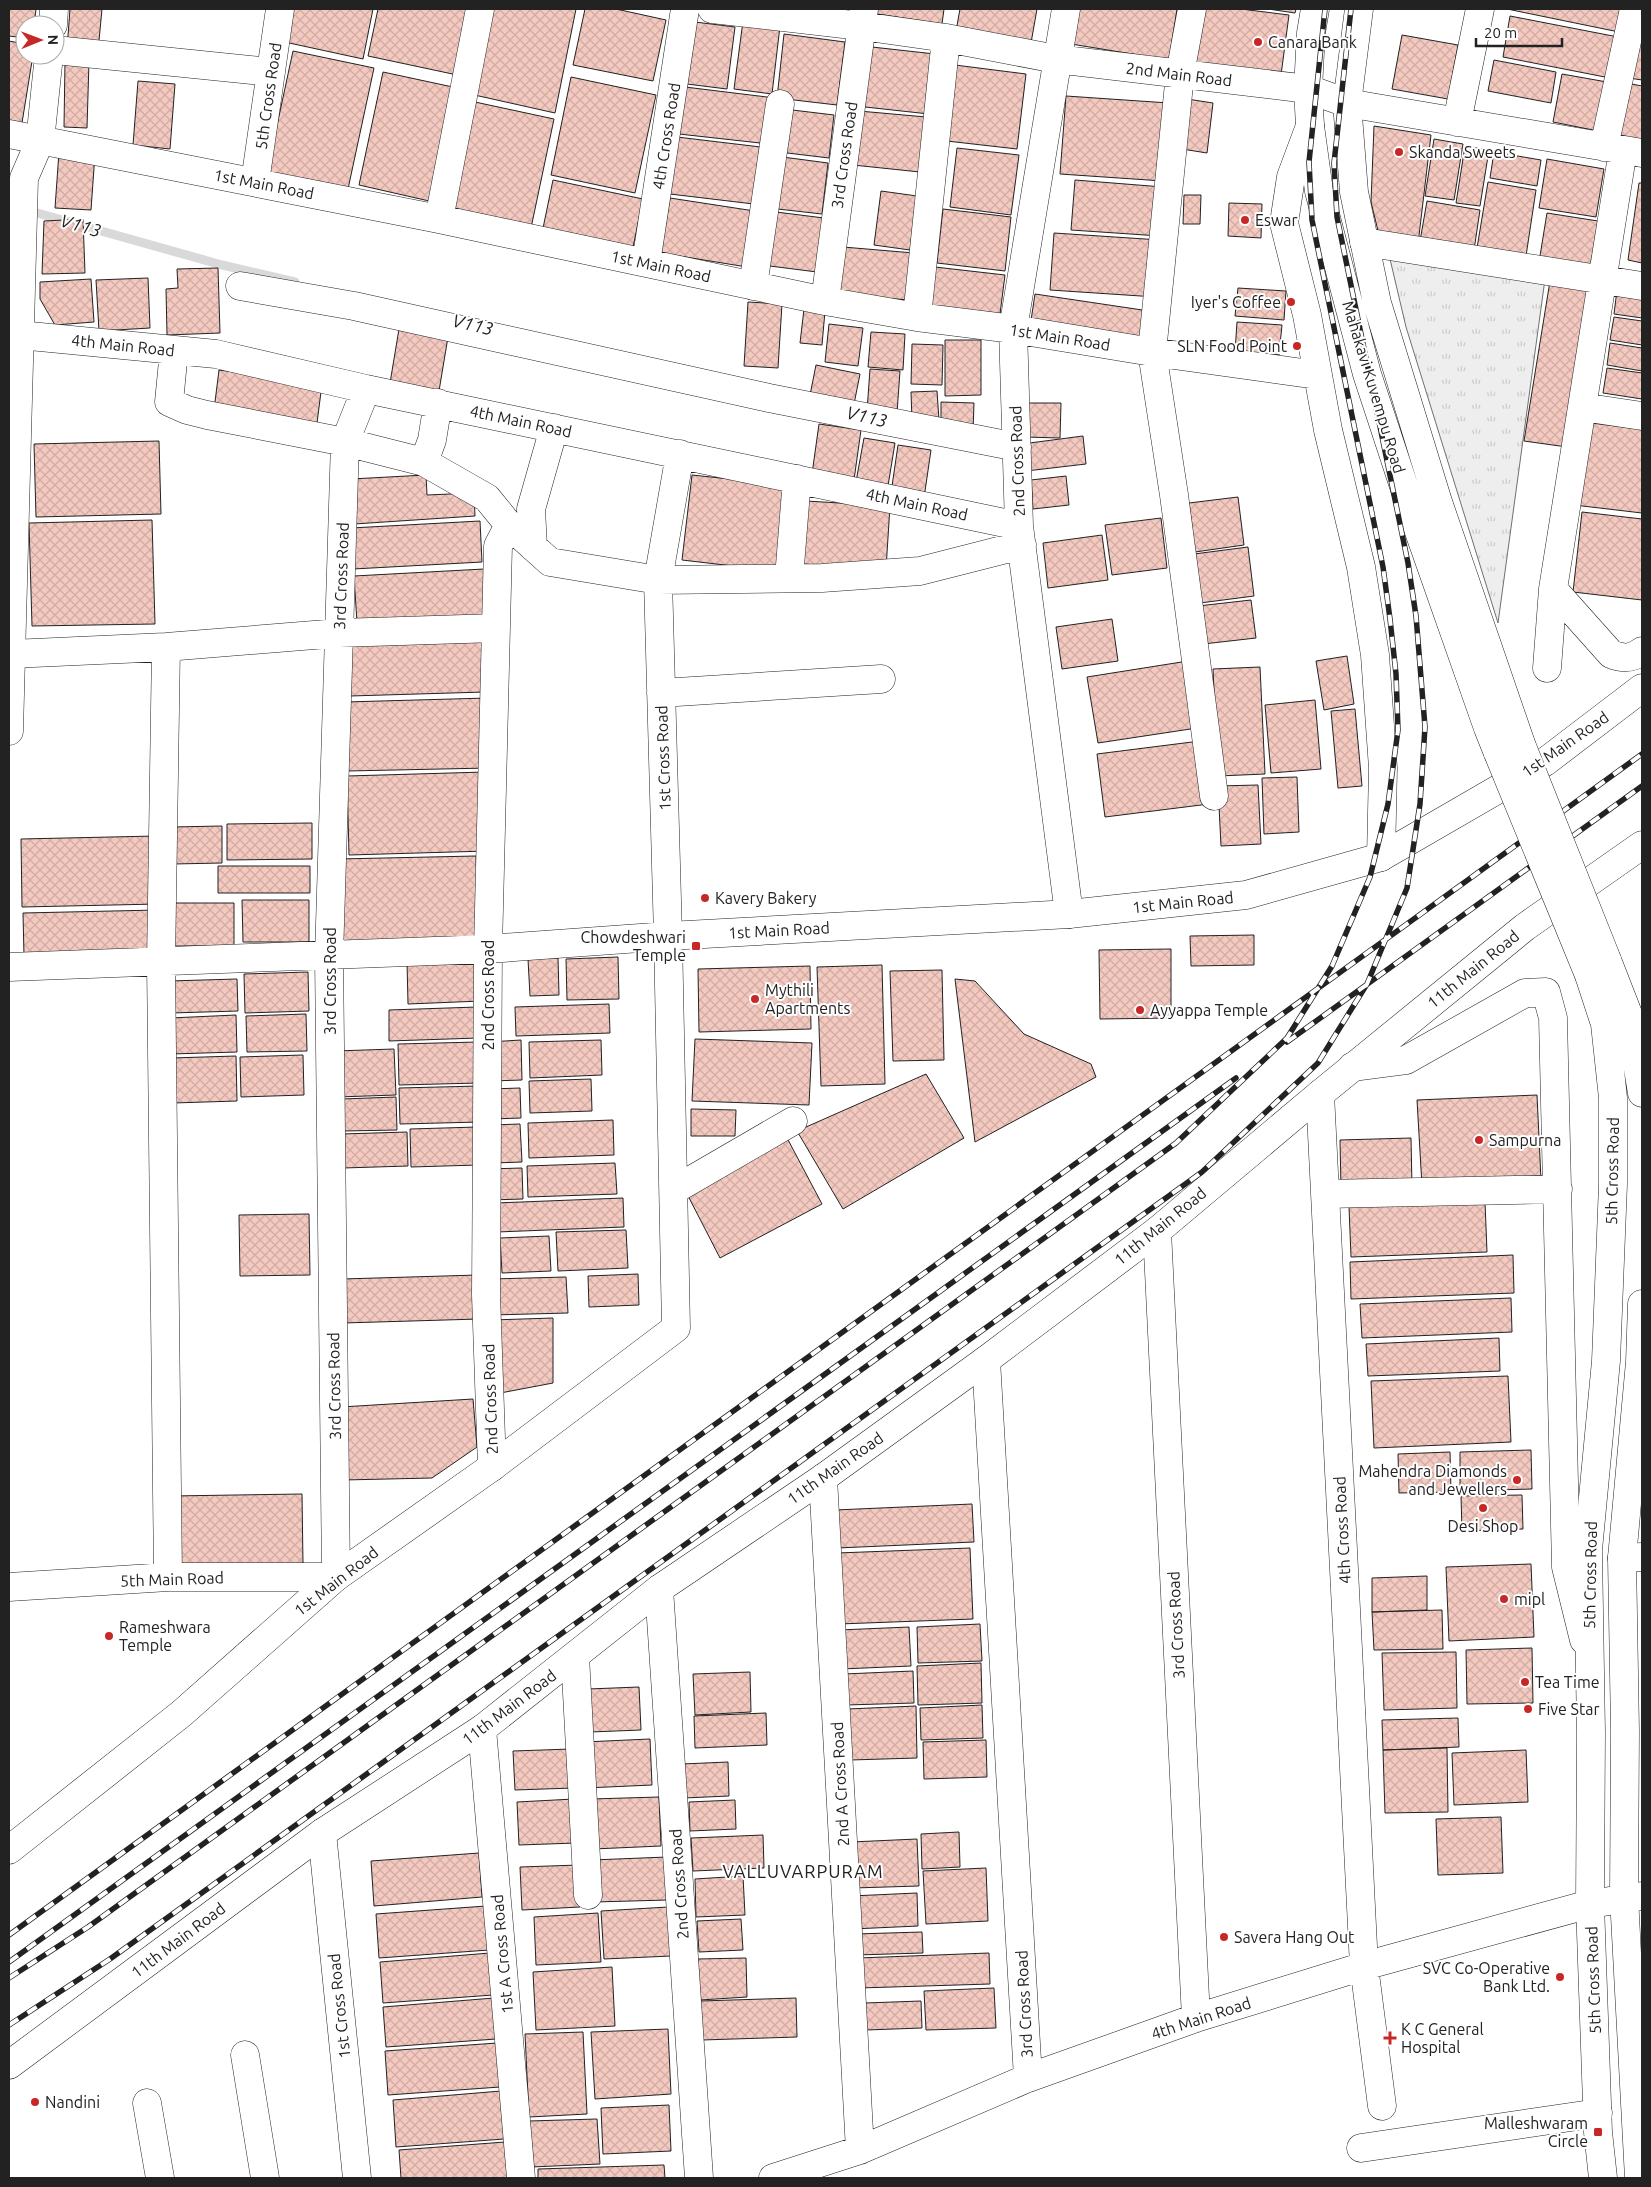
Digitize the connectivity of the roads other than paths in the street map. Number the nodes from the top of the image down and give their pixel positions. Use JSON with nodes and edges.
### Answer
{"nodes":[{"id":1,"x":280,"y":9,"type":"edge"},
{"id":2,"x":480,"y":9,"type":"edge"},
{"id":3,"x":685,"y":9,"type":"edge"},
{"id":4,"x":712,"y":9,"type":"edge"},
{"id":5,"x":1066,"y":9,"type":"edge"},
{"id":6,"x":1192,"y":9,"type":"edge"},
{"id":7,"x":1315,"y":9,"type":"edge"},
{"id":8,"x":1359,"y":9,"type":"edge"},
{"id":9,"x":1480,"y":9,"type":"edge"},
{"id":10,"x":1634,"y":9,"type":"edge"},
{"id":11,"x":863,"y":17,"type":"edge"},
{"id":12,"x":946,"y":38,"type":"junction"},
{"id":13,"x":65,"y":51,"type":"edge"},
{"id":14,"x":1056,"y":60,"type":"junction"},
{"id":15,"x":48,"y":65,"type":"edge"},
{"id":16,"x":271,"y":72,"type":"junction"},
{"id":17,"x":1180,"y":74,"type":"junction"},
{"id":18,"x":1308,"y":89,"type":"junction"},
{"id":19,"x":780,"y":104,"type":"dead end"},
{"id":20,"x":1347,"y":104,"type":"junction"},
{"id":21,"x":1457,"y":122,"type":"junction"},
{"id":22,"x":1310,"y":126,"type":"junction"},
{"id":23,"x":9,"y":134,"type":"edge"},
{"id":24,"x":40,"y":141,"type":"junction"},
{"id":25,"x":1623,"y":150,"type":"edge"},
{"id":26,"x":255,"y":182,"type":"junction"},
{"id":27,"x":439,"y":219,"type":"junction"},
{"id":28,"x":1364,"y":242,"type":"junction"},
{"id":29,"x":646,"y":263,"type":"junction"},
{"id":30,"x":1602,"y":279,"type":"junction"},
{"id":31,"x":240,"y":286,"type":"dead end"},
{"id":32,"x":753,"y":286,"type":"junction"},
{"id":33,"x":1642,"y":286,"type":"edge"},
{"id":34,"x":825,"y":301,"type":"junction"},
{"id":35,"x":917,"y":317,"type":"junction"},
{"id":36,"x":1013,"y":328,"type":"junction"},
{"id":37,"x":14,"y":333,"type":"edge"},
{"id":38,"x":174,"y":351,"type":"junction"},
{"id":39,"x":1152,"y":352,"type":"junction"},
{"id":40,"x":1318,"y":375,"type":"junction"},
{"id":41,"x":366,"y":389,"type":"junction"},
{"id":42,"x":438,"y":404,"type":"junction"},
{"id":43,"x":1582,"y":407,"type":"junction"},
{"id":44,"x":1642,"y":416,"type":"edge"},
{"id":45,"x":554,"y":428,"type":"junction"},
{"id":46,"x":345,"y":442,"type":"junction"},
{"id":47,"x":1017,"y":447,"type":"junction"},
{"id":48,"x":680,"y":454,"type":"junction"},
{"id":49,"x":424,"y":462,"type":"junction"},
{"id":50,"x":797,"y":479,"type":"junction"},
{"id":51,"x":509,"y":525,"type":"junction"},
{"id":52,"x":1020,"y":535,"type":"junction"},
{"id":53,"x":533,"y":547,"type":"junction"},
{"id":54,"x":789,"y":578,"type":"junction"},
{"id":55,"x":658,"y":580,"type":"junction"},
{"id":56,"x":1553,"y":589,"type":"junction"},
{"id":57,"x":496,"y":628,"type":"junction"},
{"id":58,"x":339,"y":633,"type":"junction"},
{"id":59,"x":166,"y":647,"type":"junction"},
{"id":60,"x":1642,"y":651,"type":"edge"},
{"id":61,"x":11,"y":654,"type":"junction"},
{"id":62,"x":1547,"y":668,"type":"dead end"},
{"id":63,"x":882,"y":679,"type":"dead end"},
{"id":64,"x":1642,"y":688,"type":"edge"},
{"id":65,"x":661,"y":693,"type":"junction"},
{"id":66,"x":9,"y":731,"type":"edge"},
{"id":67,"x":1510,"y":749,"type":"junction"},
{"id":68,"x":1214,"y":796,"type":"dead end"},
{"id":69,"x":1642,"y":844,"type":"edge"},
{"id":70,"x":1381,"y":857,"type":"junction"},
{"id":71,"x":1069,"y":914,"type":"junction"},
{"id":72,"x":668,"y":936,"type":"junction"},
{"id":73,"x":488,"y":949,"type":"junction"},
{"id":74,"x":329,"y":956,"type":"junction"},
{"id":75,"x":161,"y":963,"type":"junction"},
{"id":76,"x":9,"y":968,"type":"edge"},
{"id":77,"x":1598,"y":968,"type":"junction"},
{"id":78,"x":1352,"y":1067,"type":"junction"},
{"id":79,"x":1642,"y":1093,"type":"edge"},
{"id":80,"x":1320,"y":1094,"type":"junction"},
{"id":81,"x":793,"y":1121,"type":"dead end"},
{"id":82,"x":1558,"y":1189,"type":"junction"},
{"id":83,"x":674,"y":1190,"type":"junction"},
{"id":84,"x":1325,"y":1194,"type":"junction"},
{"id":85,"x":1156,"y":1231,"type":"junction"},
{"id":86,"x":1642,"y":1304,"type":"edge"},
{"id":87,"x":676,"y":1328,"type":"joint"},
{"id":88,"x":986,"y":1360,"type":"junction"},
{"id":89,"x":492,"y":1467,"type":"junction"},
{"id":90,"x":823,"y":1478,"type":"junction"},
{"id":91,"x":1632,"y":1558,"type":"edge"},
{"id":92,"x":336,"y":1577,"type":"junction"},
{"id":93,"x":168,"y":1578,"type":"junction"},
{"id":94,"x":9,"y":1587,"type":"edge"},
{"id":95,"x":659,"y":1590,"type":"junction"},
{"id":96,"x":575,"y":1656,"type":"junction"},
{"id":97,"x":1589,"y":1659,"type":"junction"},
{"id":98,"x":482,"y":1730,"type":"junction"},
{"id":99,"x":1634,"y":1731,"type":"edge"},
{"id":100,"x":322,"y":1833,"type":"junction"},
{"id":101,"x":9,"y":1850,"type":"edge"},
{"id":102,"x":588,"y":1895,"type":"dead end"},
{"id":103,"x":1633,"y":1897,"type":"edge"},
{"id":104,"x":1590,"y":1904,"type":"junction"},
{"id":105,"x":1635,"y":1962,"type":"edge"},
{"id":106,"x":1364,"y":1966,"type":"junction"},
{"id":107,"x":1196,"y":2018,"type":"junction"},
{"id":108,"x":245,"y":2055,"type":"dead end"},
{"id":109,"x":9,"y":2065,"type":"edge"},
{"id":110,"x":1028,"y":2078,"type":"junction"},
{"id":111,"x":147,"y":2103,"type":"dead end"},
{"id":112,"x":1382,"y":2106,"type":"dead end"},
{"id":113,"x":1598,"y":2113,"type":"junction"},
{"id":114,"x":1361,"y":2148,"type":"dead end"},
{"id":115,"x":860,"y":2150,"type":"junction"},
{"id":116,"x":160,"y":2178,"type":"edge"},
{"id":117,"x":265,"y":2178,"type":"edge"},
{"id":118,"x":357,"y":2178,"type":"edge"},
{"id":119,"x":521,"y":2178,"type":"edge"},
{"id":120,"x":699,"y":2178,"type":"edge"},
{"id":121,"x":772,"y":2178,"type":"edge"},
{"id":122,"x":1603,"y":2178,"type":"edge"},
{"id":123,"x":1639,"y":2178,"type":"edge"}],
"edges":[{"from":1,"to":16,"type":"street","name":"5th Cross Road"},
{"from":2,"to":27,"type":"street"},
{"from":3,"to":29,"type":"street","name":"4th Cross Road"},
{"from":4,"to":11,"type":"street","name":"2nd Main Road"},
{"from":5,"to":14,"type":"street","name":"2nd Cross Road"},
{"from":6,"to":17,"type":"street"},
{"from":7,"to":18,"type":"street","name":"Mahakavi Kuvempu Road"},
{"from":8,"to":20,"type":"street","name":"Mahakavi Kuvempu Road"},
{"from":9,"to":21,"type":"street"},
{"from":10,"to":25,"type":"street"},
{"from":11,"to":12,"type":"street","name":"2nd Main Road"},
{"from":11,"to":34,"type":"street","name":"3rd Cross Road"},
{"from":12,"to":14,"type":"street","name":"2nd Main Road"},
{"from":12,"to":35,"type":"street"},
{"from":13,"to":16,"type":"street"},
{"from":14,"to":17,"type":"street","name":"2nd Main Road"},
{"from":14,"to":36,"type":"street","name":"2nd Cross Road"},
{"from":15,"to":24,"type":"street"},
{"from":16,"to":26,"type":"street","name":"5th Cross Road"},
{"from":17,"to":18,"type":"street","name":"2nd Main Road"},
{"from":17,"to":39,"type":"street"},
{"from":18,"to":20,"type":"street","name":"2nd Main Road"},
{"from":18,"to":22,"type":"street","name":"Mahakavi Kuvempu Road"},
{"from":19,"to":32,"type":"street"},
{"from":20,"to":21,"type":"street","name":"2nd Main Road"},
{"from":20,"to":28,"type":"street","name":"Mahakavi Kuvempu Road"},
{"from":21,"to":25,"type":"street","name":"2nd Main Road"},
{"from":22,"to":40,"type":"street"},
{"from":22,"to":67,"type":"street","name":"Mahakavi Kuvempu Road"},
{"from":23,"to":24,"type":"street","name":"1st Main Road"},
{"from":24,"to":26,"type":"street","name":"1st Main Road"},
{"from":24,"to":37,"type":"street"},
{"from":25,"to":30,"type":"street"},
{"from":26,"to":27,"type":"street","name":"1st Main Road"},
{"from":27,"to":29,"type":"street","name":"1st Main Road"},
{"from":28,"to":30,"type":"street"},
{"from":28,"to":67,"type":"street","name":"Mahakavi Kuvempu Road"},
{"from":29,"to":32,"type":"street","name":"1st Main Road"},
{"from":30,"to":33,"type":"street"},
{"from":30,"to":43,"type":"street"},
{"from":31,"to":47,"type":"street"},
{"from":32,"to":34,"type":"street","name":"1st Main Road"},
{"from":34,"to":35,"type":"street","name":"1st Main Road"},
{"from":35,"to":36,"type":"street","name":"1st Main Road"},
{"from":36,"to":39,"type":"street","name":"1st Main Road"},
{"from":36,"to":47,"type":"street","name":"2nd Cross Road"},
{"from":37,"to":38,"type":"street","name":"4th Main Road"},
{"from":37,"to":61,"type":"street"},
{"from":38,"to":41,"type":"street","name":"4th Main Road"},
{"from":38,"to":46,"type":"street"},
{"from":39,"to":40,"type":"street","name":"1st Main Road"},
{"from":39,"to":68,"type":"street"},
{"from":40,"to":70,"type":"street"},
{"from":41,"to":42,"type":"street","name":"4th Main Road"},
{"from":41,"to":46,"type":"street","name":"3rd Cross Road"},
{"from":42,"to":45,"type":"street","name":"4th Main Road"},
{"from":42,"to":49,"type":"street"},
{"from":43,"to":44,"type":"street"},
{"from":43,"to":56,"type":"street"},
{"from":45,"to":48,"type":"street","name":"4th Main Road"},
{"from":45,"to":53,"type":"street"},
{"from":46,"to":49,"type":"street"},
{"from":46,"to":58,"type":"street","name":"3rd Cross Road"},
{"from":47,"to":52,"type":"street","name":"2nd Cross Road"},
{"from":48,"to":50,"type":"street","name":"4th Main Road"},
{"from":48,"to":55,"type":"street","name":"1st Cross Road"},
{"from":49,"to":51,"type":"street"},
{"from":50,"to":52,"type":"street","name":"4th Main Road"},
{"from":50,"to":54,"type":"street"},
{"from":51,"to":53,"type":"street"},
{"from":51,"to":57,"type":"street","name":"2nd Cross Road"},
{"from":52,"to":54,"type":"street"},
{"from":52,"to":71,"type":"street","name":"2nd Cross Road"},
{"from":53,"to":55,"type":"street"},
{"from":54,"to":55,"type":"street"},
{"from":55,"to":65,"type":"street","name":"1st Cross Road"},
{"from":56,"to":60,"type":"street"},
{"from":56,"to":62,"type":"street"},
{"from":57,"to":58,"type":"street"},
{"from":57,"to":73,"type":"street","name":"2nd Cross Road"},
{"from":58,"to":59,"type":"street"},
{"from":58,"to":74,"type":"street","name":"3rd Cross Road"},
{"from":59,"to":61,"type":"street"},
{"from":59,"to":75,"type":"street"},
{"from":61,"to":66,"type":"street"},
{"from":63,"to":65,"type":"street"},
{"from":64,"to":70,"type":"street","name":"1st Main Road"},
{"from":65,"to":72,"type":"street","name":"1st Cross Road"},
{"from":67,"to":77,"type":"street","bridge":true},
{"from":69,"to":78,"type":"street","name":"11th Main Road"},
{"from":70,"to":71,"type":"street","name":"1st Main Road"},
{"from":71,"to":72,"type":"street","name":"1st Main Road"},
{"from":72,"to":73,"type":"street","name":"1st Main Road"},
{"from":72,"to":83,"type":"street","name":"1st Cross Road"},
{"from":73,"to":74,"type":"street","name":"1st Main Road"},
{"from":73,"to":89,"type":"street","name":"2nd Cross Road"},
{"from":74,"to":75,"type":"street","name":"1st Main Road"},
{"from":74,"to":92,"type":"street","name":"3rd Cross Road"},
{"from":75,"to":76,"type":"street","name":"1st Main Road"},
{"from":75,"to":93,"type":"street"},
{"from":77,"to":79,"type":"street"},
{"from":77,"to":97,"type":"street","name":"5th Cross Road"},
{"from":78,"to":80,"type":"street","name":"11th Main Road"},
{"from":78,"to":82,"type":"street"},
{"from":80,"to":84,"type":"street","name":"4th Cross Road"},
{"from":80,"to":85,"type":"street","name":"11th Main Road"},
{"from":81,"to":83,"type":"street"},
{"from":82,"to":84,"type":"street"},
{"from":82,"to":97,"type":"street"},
{"from":83,"to":87,"type":"street","name":"1st Cross Road"},
{"from":84,"to":106,"type":"street","name":"4th Cross Road"},
{"from":85,"to":88,"type":"street","name":"11th Main Road"},
{"from":85,"to":107,"type":"street","name":"3rd Cross Road"},
{"from":86,"to":91,"type":"street","name":"5th Cross Road"},
{"from":87,"to":89,"type":"street","name":"1st Main Road"},
{"from":88,"to":90,"type":"street","name":"11th Main Road"},
{"from":88,"to":110,"type":"street","name":"3rd Cross Road"},
{"from":89,"to":92,"type":"street","name":"1st Main Road"},
{"from":90,"to":95,"type":"street","name":"11th Main Road"},
{"from":90,"to":115,"type":"street","name":"2nd A Cross Road"},
{"from":91,"to":99,"type":"street","name":"5th Cross Road"},
{"from":92,"to":93,"type":"street","name":"5th Main Road"},
{"from":92,"to":101,"type":"street","name":"1st Main Road"},
{"from":93,"to":94,"type":"street","name":"5th Main Road"},
{"from":95,"to":96,"type":"street","name":"11th Main Road"},
{"from":95,"to":120,"type":"street","name":"2nd Cross Road"},
{"from":96,"to":98,"type":"street","name":"11th Main Road"},
{"from":96,"to":102,"type":"street"},
{"from":97,"to":104,"type":"street","name":"5th Cross Road"},
{"from":98,"to":100,"type":"street","name":"11th Main Road"},
{"from":98,"to":119,"type":"street","name":"1st A Cross Road"},
{"from":99,"to":103,"type":"street","name":"5th Cross Road"},
{"from":100,"to":109,"type":"street","name":"11th Main Road"},
{"from":100,"to":118,"type":"street","name":"1st Cross Road"},
{"from":103,"to":104,"type":"street","name":"4th Main Road"},
{"from":103,"to":105,"type":"street","name":"5th Cross Road"},
{"from":104,"to":106,"type":"street","name":"4th Main Road"},
{"from":104,"to":113,"type":"street","name":"5th Cross Road"},
{"from":105,"to":123,"type":"street","name":"5th Cross Road"},
{"from":106,"to":107,"type":"street","name":"4th Main Road"},
{"from":106,"to":112,"type":"street","name":"4th Cross Road"},
{"from":107,"to":110,"type":"street","name":"4th Main Road"},
{"from":108,"to":117,"type":"street"},
{"from":110,"to":115,"type":"street","name":"4th Main Road"},
{"from":111,"to":116,"type":"street"},
{"from":113,"to":114,"type":"street"},
{"from":113,"to":122,"type":"street","name":"5th Cross Road"},
{"from":115,"to":121,"type":"street","name":"4th Main Road"}]}
